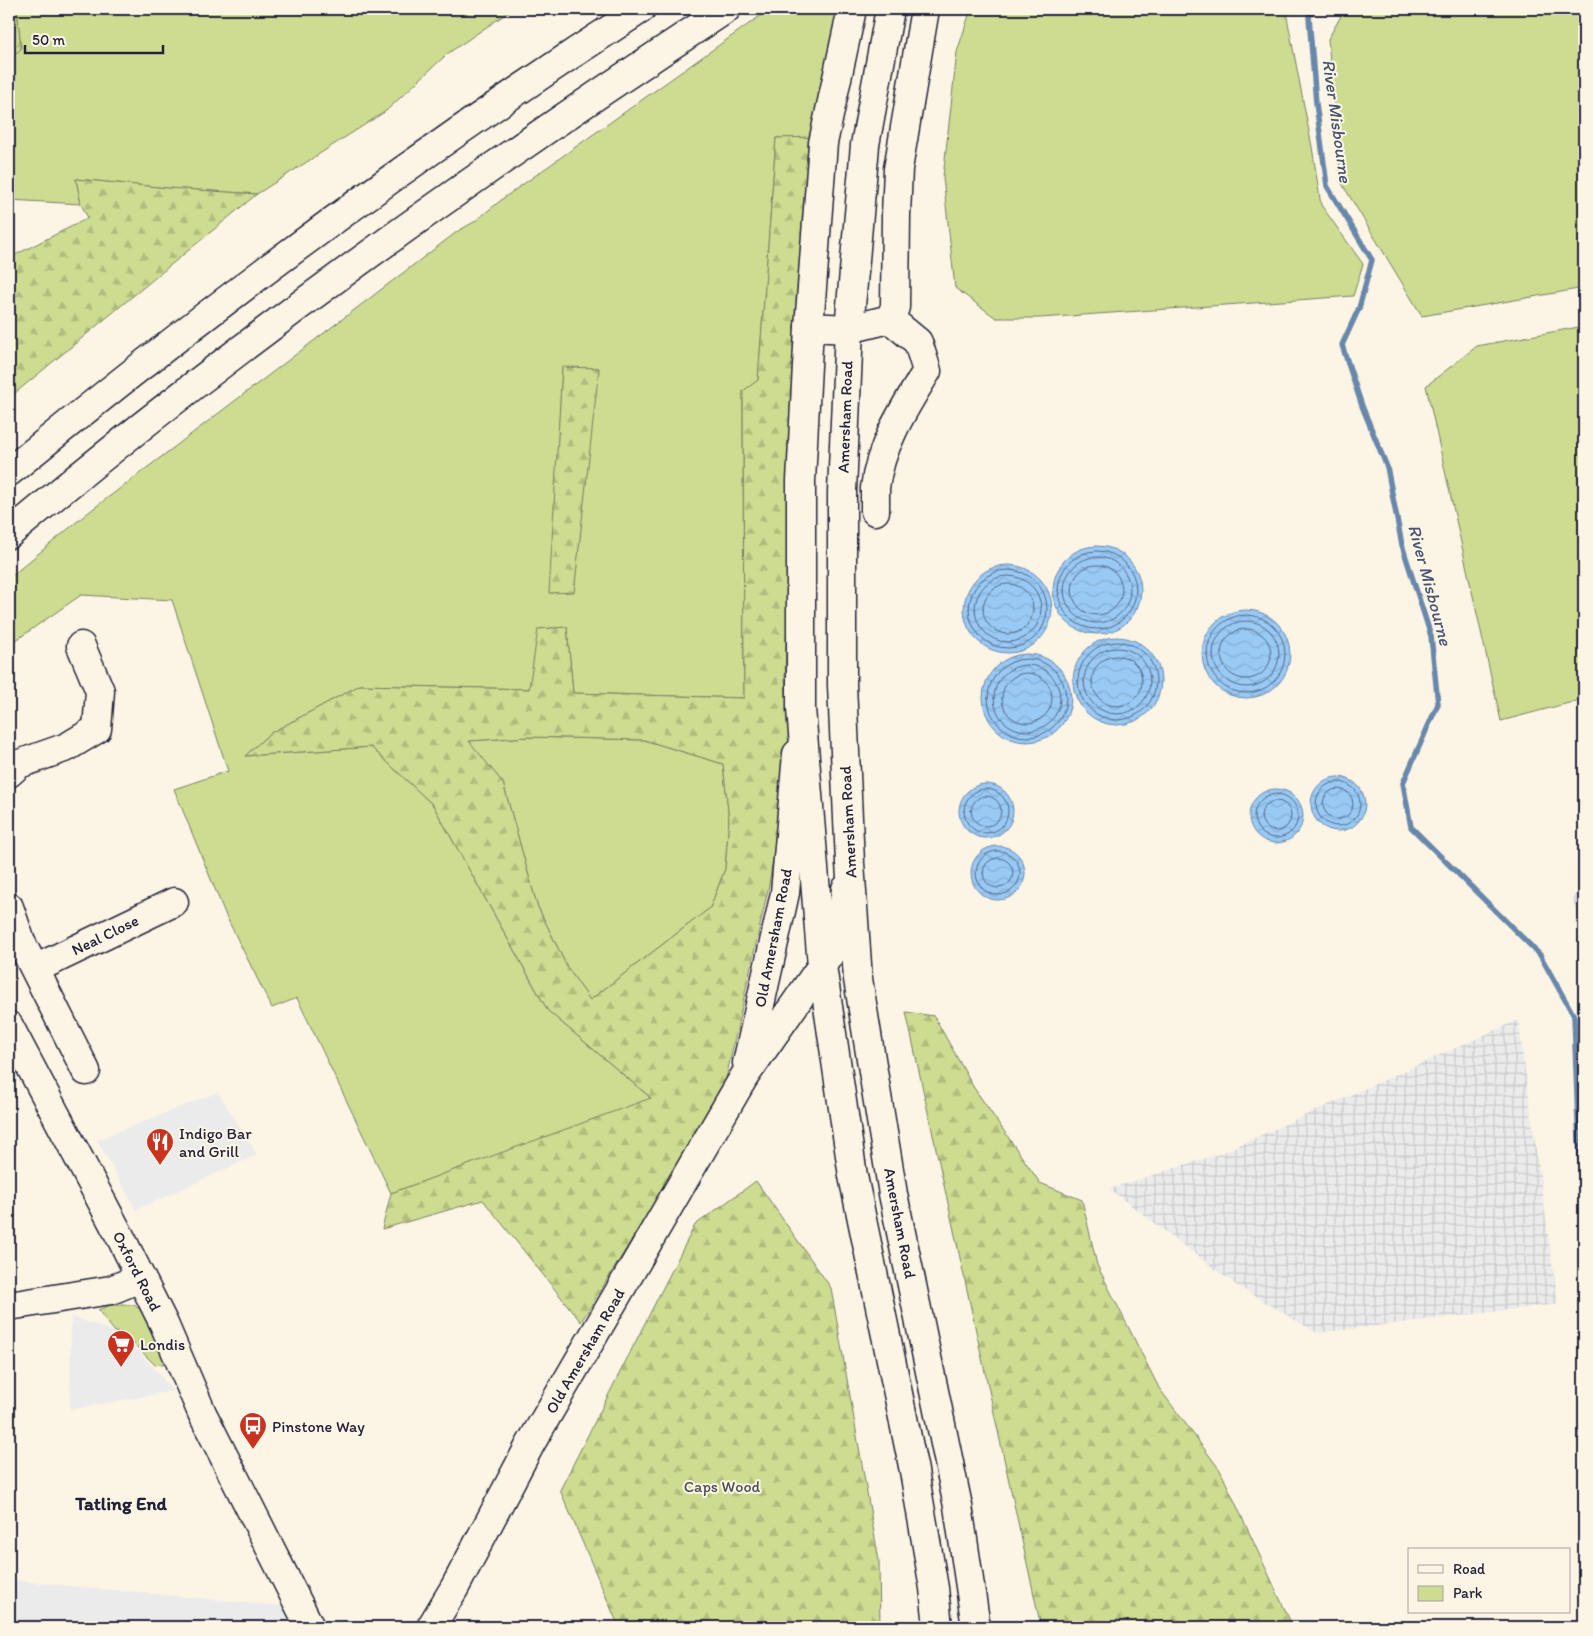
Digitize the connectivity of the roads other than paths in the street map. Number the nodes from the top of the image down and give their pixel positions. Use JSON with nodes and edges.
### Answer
{"nodes":[{"id":1,"x":641,"y":9,"type":"edge"},
{"id":2,"x":726,"y":9,"type":"edge"},
{"id":3,"x":852,"y":9,"type":"edge"},
{"id":4,"x":890,"y":9,"type":"edge"},
{"id":5,"x":925,"y":9,"type":"edge"},
{"id":6,"x":890,"y":319,"type":"junction"},
{"id":7,"x":809,"y":327,"type":"junction"},
{"id":8,"x":849,"y":329,"type":"junction"},
{"id":9,"x":9,"y":472,"type":"edge"},
{"id":10,"x":875,"y":511,"type":"dead end"},
{"id":11,"x":9,"y":534,"type":"edge"},
{"id":12,"x":81,"y":646,"type":"dead end"},
{"id":13,"x":801,"y":708,"type":"junction"},
{"id":14,"x":9,"y":772,"type":"edge"},
{"id":15,"x":850,"y":863,"type":"junction"},
{"id":16,"x":174,"y":902,"type":"dead end"},
{"id":17,"x":9,"y":907,"type":"edge"},
{"id":18,"x":15,"y":945,"type":"edge"},
{"id":19,"x":822,"y":966,"type":"junction"},
{"id":20,"x":35,"y":969,"type":"junction"},
{"id":21,"x":9,"y":1026,"type":"edge"},
{"id":22,"x":86,"y":1071,"type":"dead end"},
{"id":23,"x":744,"y":1077,"type":"junction"},
{"id":24,"x":140,"y":1278,"type":"junction"},
{"id":25,"x":9,"y":1306,"type":"edge"},
{"id":26,"x":164,"y":1324,"type":"junction"},
{"id":27,"x":310,"y":1627,"type":"edge"},
{"id":28,"x":331,"y":1627,"type":"edge"},
{"id":29,"x":431,"y":1627,"type":"edge"},
{"id":30,"x":938,"y":1627,"type":"edge"},
{"id":31,"x":976,"y":1627,"type":"edge"}],
"edges":[{"from":1,"to":9,"type":"main road"},
{"from":2,"to":11,"type":"main road"},
{"from":3,"to":7,"type":"main road"},
{"from":4,"to":8,"type":"main road","name":"Amersham Road"},
{"from":5,"to":6,"type":"main road"},
{"from":6,"to":8,"type":"main road"},
{"from":6,"to":10,"type":"main road"},
{"from":7,"to":8,"type":"main road"},
{"from":7,"to":13,"type":"main road"},
{"from":8,"to":15,"type":"main road","name":"Amersham Road"},
{"from":12,"to":14,"type":"main road"},
{"from":13,"to":19,"type":"main road"},
{"from":13,"to":23,"type":"main road","name":"Old Amersham Road"},
{"from":15,"to":19,"type":"main road","name":"Old Amersham Road"},
{"from":15,"to":31,"type":"main road","name":"Amersham Road"},
{"from":16,"to":20,"type":"main road","name":"Neal Close"},
{"from":17,"to":18,"type":"main road"},
{"from":18,"to":20,"type":"main road"},
{"from":19,"to":23,"type":"main road","name":"Old Amersham Road"},
{"from":19,"to":30,"type":"main road"},
{"from":20,"to":22,"type":"main road"},
{"from":21,"to":24,"type":"main road","name":"Oxford Road"},
{"from":23,"to":29,"type":"main road","name":"Old Amersham Road"},
{"from":24,"to":25,"type":"main road"},
{"from":24,"to":26,"type":"main road","name":"Oxford Road"},
{"from":26,"to":27,"type":"main road","name":"Oxford Road"},
{"from":26,"to":28,"type":"main road"}]}
